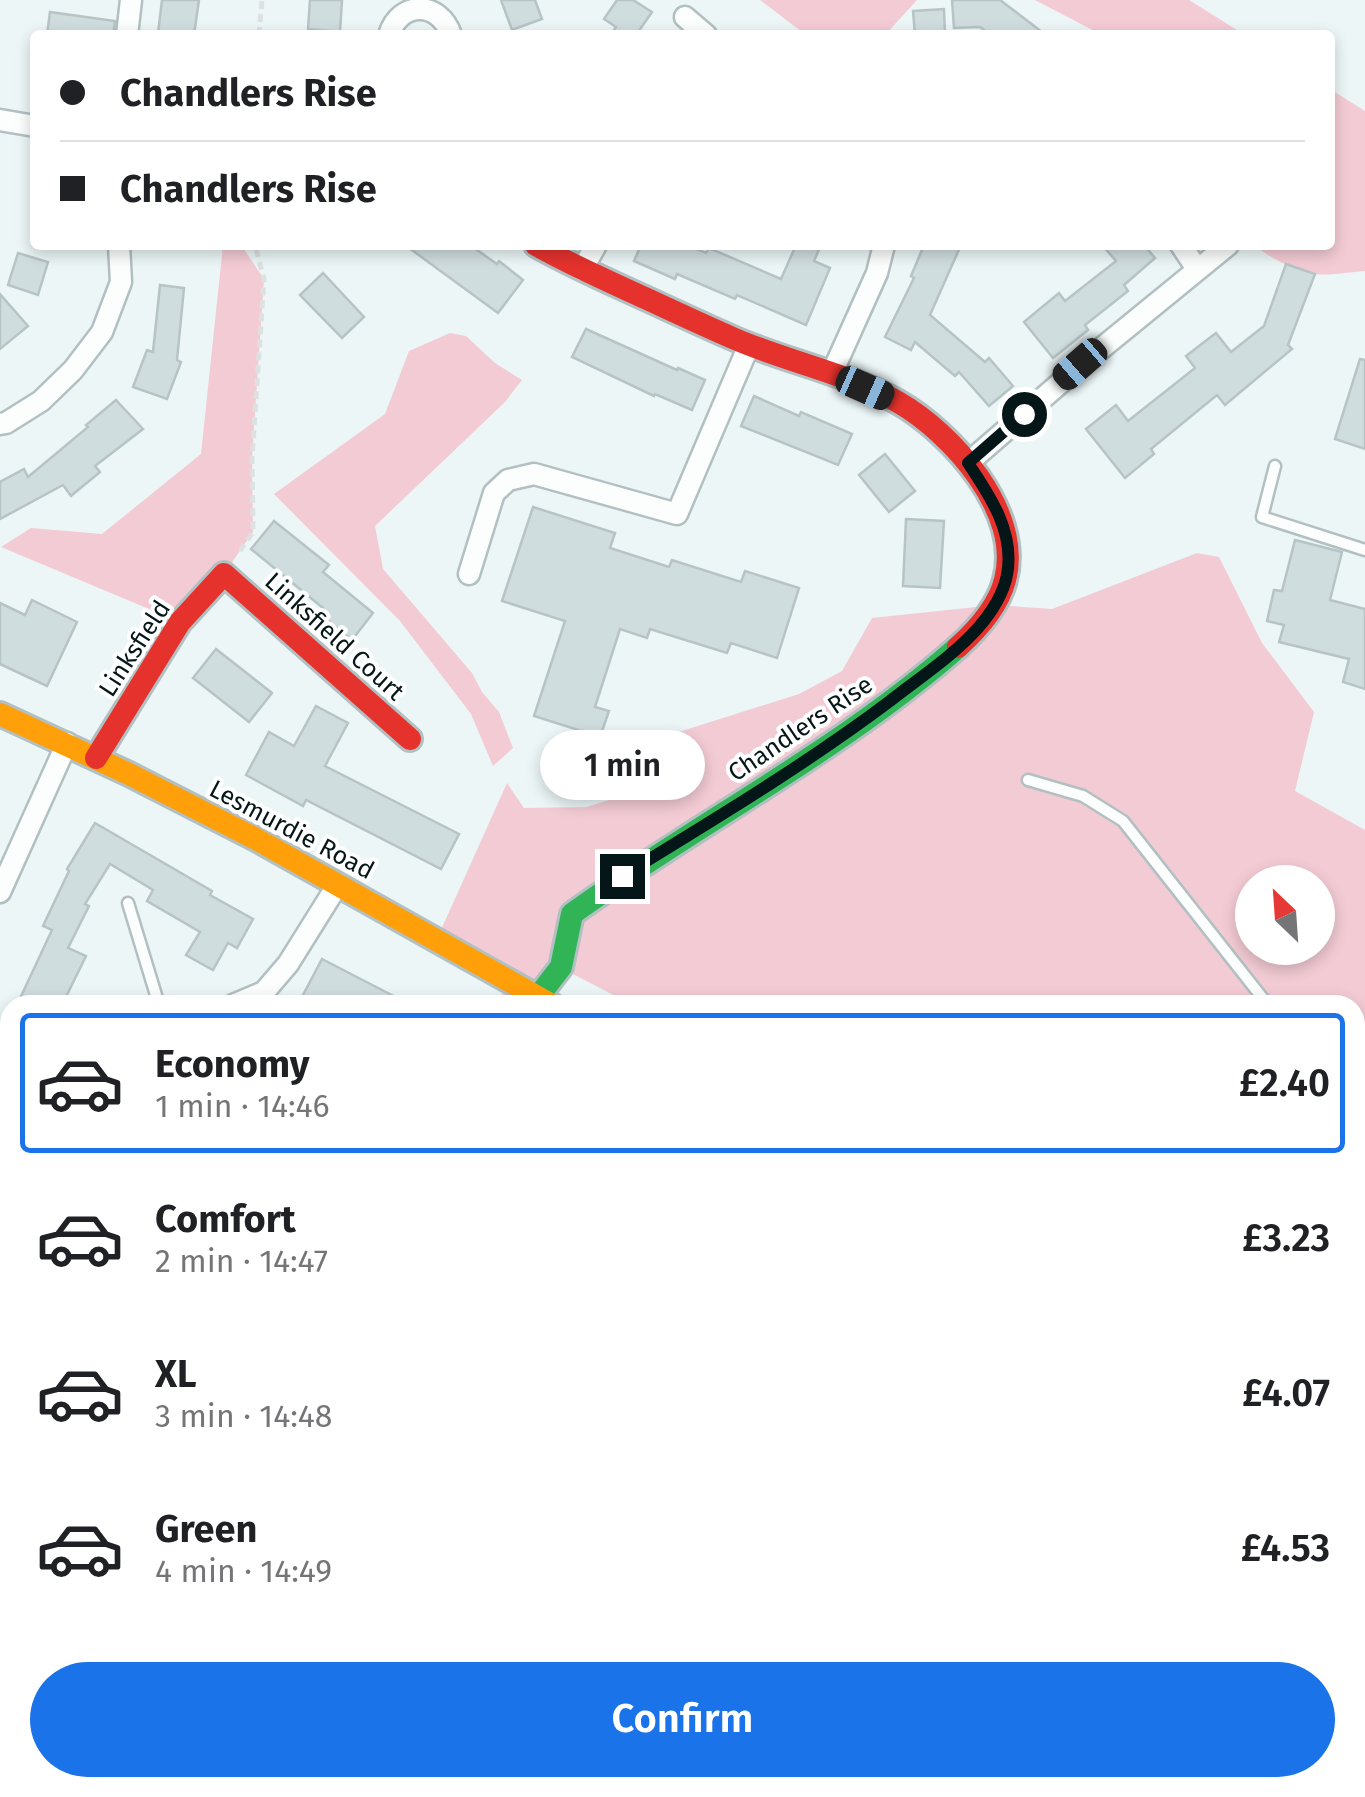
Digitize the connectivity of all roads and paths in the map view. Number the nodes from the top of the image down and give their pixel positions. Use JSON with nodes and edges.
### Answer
{"nodes":[{"id":1,"x":131,"y":0,"type":"edge"},
{"id":2,"x":262,"y":0,"type":"edge"},
{"id":3,"x":685,"y":16,"type":"dead end"},
{"id":4,"x":128,"y":30,"type":"edge"},
{"id":5,"x":259,"y":30,"type":"edge"},
{"id":6,"x":391,"y":30,"type":"edge"},
{"id":7,"x":449,"y":30,"type":"edge"},
{"id":8,"x":700,"y":30,"type":"edge"},
{"id":9,"x":0,"y":120,"type":"edge"},
{"id":10,"x":30,"y":125,"type":"edge"},
{"id":11,"x":120,"y":250,"type":"edge"},
{"id":12,"x":256,"y":250,"type":"edge"},
{"id":13,"x":545,"y":250,"type":"edge"},
{"id":14,"x":593,"y":250,"type":"edge"},
{"id":15,"x":883,"y":250,"type":"edge"},
{"id":16,"x":1184,"y":250,"type":"edge"},
{"id":17,"x":1222,"y":250,"type":"edge"},
{"id":18,"x":1197,"y":269,"type":"junction"},
{"id":19,"x":582,"y":270,"type":"junction"},
{"id":20,"x":750,"y":344,"type":"junction"},
{"id":21,"x":832,"y":373,"type":"junction"},
{"id":22,"x":0,"y":424,"type":"edge"},
{"id":23,"x":968,"y":463,"type":"junction"},
{"id":24,"x":1275,"y":466,"type":"dead end"},
{"id":25,"x":1365,"y":550,"type":"edge"},
{"id":26,"x":224,"y":574,"type":"junction"},
{"id":27,"x":469,"y":574,"type":"dead end"},
{"id":28,"x":0,"y":714,"type":"edge"},
{"id":29,"x":410,"y":739,"type":"dead end"},
{"id":30,"x":67,"y":743,"type":"junction"},
{"id":31,"x":96,"y":758,"type":"junction"},
{"id":32,"x":1028,"y":780,"type":"dead end"},
{"id":33,"x":338,"y":884,"type":"junction"},
{"id":34,"x":0,"y":892,"type":"edge"},
{"id":35,"x":128,"y":903,"type":"dead end"},
{"id":36,"x":156,"y":995,"type":"edge"},
{"id":37,"x":257,"y":995,"type":"edge"},
{"id":38,"x":531,"y":995,"type":"edge"},
{"id":39,"x":547,"y":995,"type":"edge"},
{"id":40,"x":1260,"y":995,"type":"edge"}],
"edges":[{"from":1,"to":4,"type":"street"},
{"from":2,"to":5,"type":"path"},
{"from":3,"to":8,"type":"street"},
{"from":6,"to":7,"type":"street"},
{"from":9,"to":10,"type":"street"},
{"from":11,"to":22,"type":"street"},
{"from":12,"to":26,"type":"path"},
{"from":13,"to":19,"type":"street","name":"Chandlers Rise"},
{"from":14,"to":19,"type":"street"},
{"from":15,"to":21,"type":"street"},
{"from":16,"to":18,"type":"street"},
{"from":17,"to":18,"type":"street"},
{"from":18,"to":23,"type":"street"},
{"from":19,"to":20,"type":"street","name":"Chandlers Rise"},
{"from":20,"to":21,"type":"street","name":"Chandlers Rise"},
{"from":20,"to":27,"type":"street"},
{"from":21,"to":23,"type":"street","name":"Chandlers Rise"},
{"from":23,"to":39,"type":"street","name":"Chandlers Rise"},
{"from":24,"to":25,"type":"lane"},
{"from":26,"to":29,"type":"street","name":"Linksfield Court"},
{"from":26,"to":31,"type":"street","name":"Linksfield"},
{"from":28,"to":30,"type":"street","name":"Lesmurdie Road"},
{"from":30,"to":31,"type":"street","name":"Lesmurdie Road"},
{"from":30,"to":34,"type":"street"},
{"from":31,"to":33,"type":"street","name":"Lesmurdie Road"},
{"from":32,"to":40,"type":"lane"},
{"from":33,"to":37,"type":"street"},
{"from":33,"to":38,"type":"street","name":"Lesmurdie Road"},
{"from":35,"to":36,"type":"lane"}]}
